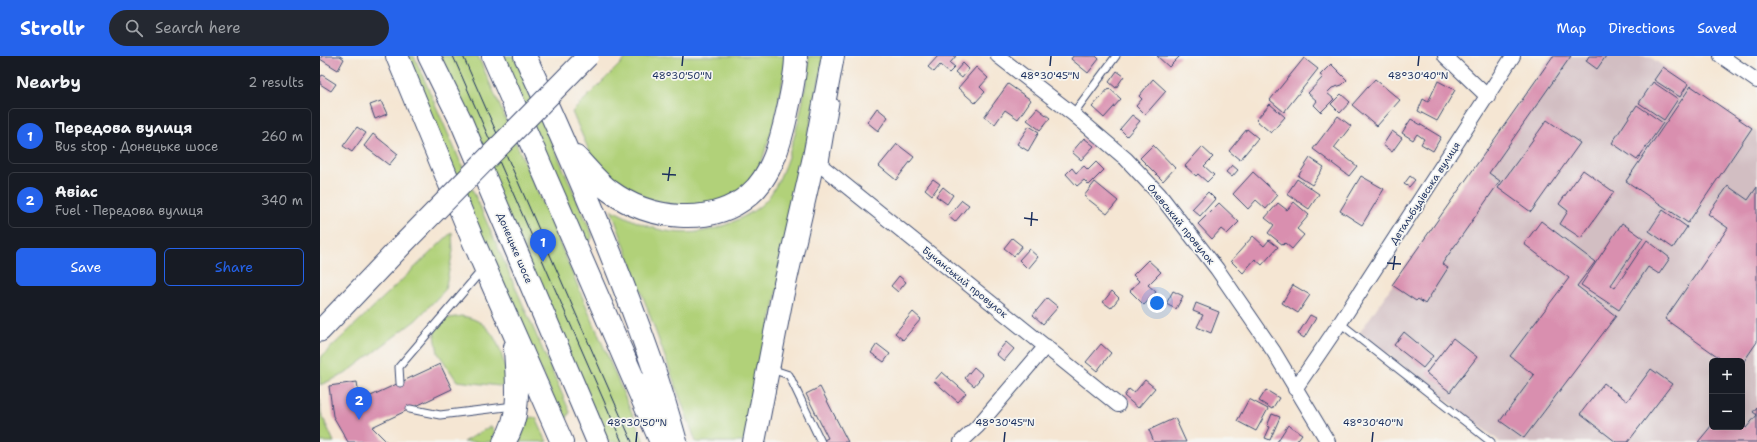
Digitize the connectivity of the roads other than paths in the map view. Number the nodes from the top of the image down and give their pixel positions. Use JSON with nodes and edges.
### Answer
{"nodes":[{"id":1,"x":397,"y":56,"type":"edge"},
{"id":2,"x":429,"y":56,"type":"edge"},
{"id":3,"x":493,"y":56,"type":"edge"},
{"id":4,"x":525,"y":56,"type":"edge"},
{"id":5,"x":588,"y":56,"type":"edge"},
{"id":6,"x":796,"y":56,"type":"edge"},
{"id":7,"x":833,"y":56,"type":"edge"},
{"id":8,"x":998,"y":56,"type":"edge"},
{"id":9,"x":1116,"y":56,"type":"edge"},
{"id":10,"x":1444,"y":56,"type":"edge"},
{"id":11,"x":1512,"y":56,"type":"edge"},
{"id":12,"x":1721,"y":56,"type":"edge"},
{"id":13,"x":1757,"y":81,"type":"edge"},
{"id":14,"x":837,"y":93,"type":"dead end"},
{"id":15,"x":1488,"y":97,"type":"junction"},
{"id":16,"x":1073,"y":114,"type":"junction"},
{"id":17,"x":566,"y":146,"type":"junction"},
{"id":18,"x":819,"y":163,"type":"junction"},
{"id":19,"x":485,"y":266,"type":"junction"},
{"id":20,"x":1340,"y":323,"type":"junction"},
{"id":21,"x":320,"y":331,"type":"edge"},
{"id":22,"x":514,"y":334,"type":"junction"},
{"id":23,"x":1046,"y":346,"type":"junction"},
{"id":24,"x":768,"y":368,"type":"junction"},
{"id":25,"x":400,"y":383,"type":"dead end"},
{"id":26,"x":1295,"y":389,"type":"junction"},
{"id":27,"x":1118,"y":405,"type":"dead end"},
{"id":28,"x":516,"y":406,"type":"junction"},
{"id":29,"x":410,"y":409,"type":"dead end"},
{"id":30,"x":504,"y":442,"type":"edge"},
{"id":31,"x":562,"y":442,"type":"edge"},
{"id":32,"x":598,"y":442,"type":"edge"},
{"id":33,"x":661,"y":442,"type":"edge"},
{"id":34,"x":676,"y":442,"type":"edge"},
{"id":35,"x":754,"y":442,"type":"edge"},
{"id":36,"x":821,"y":442,"type":"edge"},
{"id":37,"x":961,"y":442,"type":"edge"},
{"id":38,"x":1328,"y":442,"type":"edge"},
{"id":39,"x":1491,"y":442,"type":"edge"}],
"edges":[{"from":1,"to":19,"type":"highway"},
{"from":2,"to":32,"type":"highway","name":"Донецьке шосе"},
{"from":3,"to":33,"type":"highway"},
{"from":4,"to":17,"type":"highway"},
{"from":5,"to":21,"type":"main road","bridge":true},
{"from":6,"to":17,"type":"highway"},
{"from":7,"to":18,"type":"highway"},
{"from":8,"to":16,"type":"street","name":"Олевський провулок"},
{"from":9,"to":16,"type":"lane"},
{"from":10,"to":15,"type":"street"},
{"from":11,"to":15,"type":"street","name":"Детальбудівська вулиця"},
{"from":12,"to":13,"type":"street"},
{"from":14,"to":18,"type":"lane"},
{"from":15,"to":20,"type":"street","name":"Детальбудівська вулиця"},
{"from":16,"to":26,"type":"street","name":"Олевський провулок"},
{"from":17,"to":34,"type":"highway"},
{"from":18,"to":23,"type":"street","name":"Бучанський провулок"},
{"from":18,"to":24,"type":"highway"},
{"from":19,"to":22,"type":"highway"},
{"from":19,"to":25,"type":"lane"},
{"from":20,"to":26,"type":"street","name":"Детальбудівська вулиця"},
{"from":20,"to":39,"type":"lane"},
{"from":22,"to":28,"type":"highway"},
{"from":22,"to":31,"type":"highway"},
{"from":23,"to":27,"type":"street","name":"Бучанський провулок"},
{"from":23,"to":37,"type":"street"},
{"from":24,"to":35,"type":"highway"},
{"from":24,"to":36,"type":"lane"},
{"from":26,"to":38,"type":"street","name":"Олевський провулок"},
{"from":28,"to":29,"type":"lane"},
{"from":28,"to":30,"type":"highway"}]}
